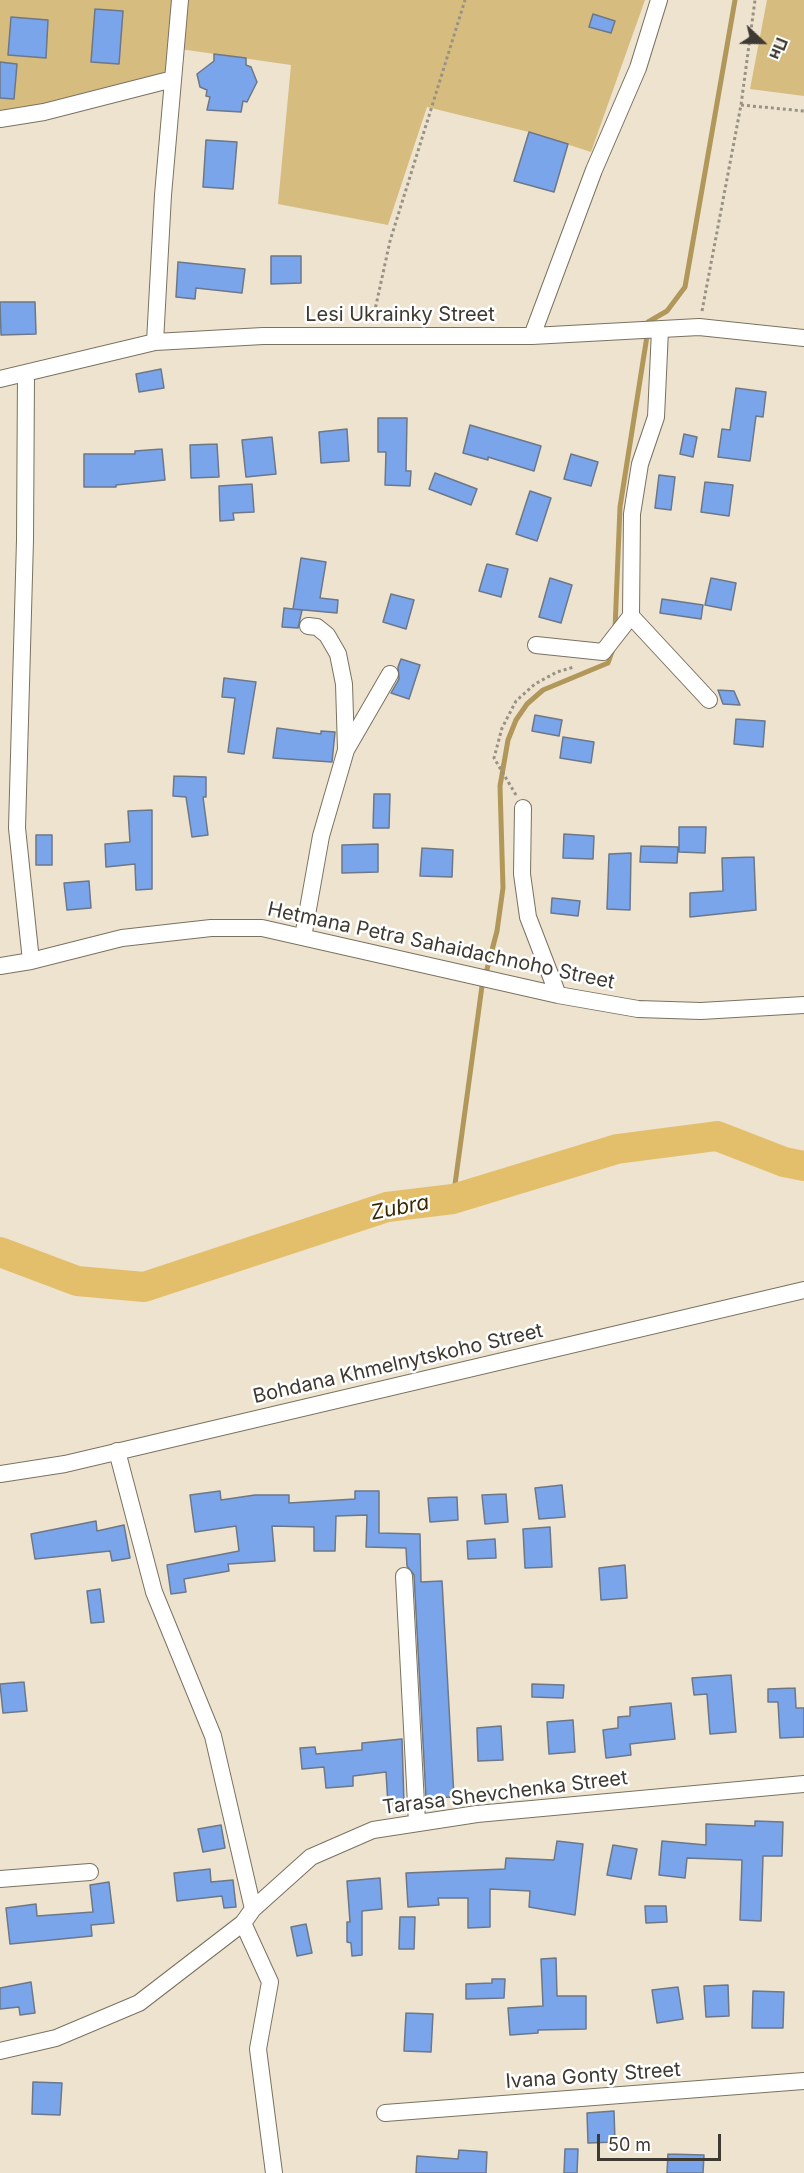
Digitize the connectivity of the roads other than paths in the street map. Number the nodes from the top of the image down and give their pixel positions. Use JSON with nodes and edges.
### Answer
{"nodes":[{"id":1,"x":180,"y":0,"type":"edge"},
{"id":2,"x":659,"y":0,"type":"edge"},
{"id":3,"x":173,"y":79,"type":"junction"},
{"id":4,"x":0,"y":119,"type":"edge"},
{"id":5,"x":660,"y":330,"type":"junction"},
{"id":6,"x":532,"y":336,"type":"junction"},
{"id":7,"x":804,"y":338,"type":"edge"},
{"id":8,"x":155,"y":342,"type":"junction"},
{"id":9,"x":26,"y":374,"type":"junction"},
{"id":10,"x":0,"y":379,"type":"edge"},
{"id":11,"x":631,"y":616,"type":"junction"},
{"id":12,"x":309,"y":626,"type":"dead end"},
{"id":13,"x":536,"y":645,"type":"dead end"},
{"id":14,"x":390,"y":674,"type":"dead end"},
{"id":15,"x":709,"y":700,"type":"dead end"},
{"id":16,"x":346,"y":750,"type":"junction"},
{"id":17,"x":523,"y":808,"type":"road end"},
{"id":18,"x":303,"y":937,"type":"junction"},
{"id":19,"x":31,"y":961,"type":"junction"},
{"id":20,"x":0,"y":966,"type":"edge"},
{"id":21,"x":558,"y":995,"type":"junction"},
{"id":22,"x":804,"y":1005,"type":"edge"},
{"id":23,"x":804,"y":1290,"type":"edge"},
{"id":24,"x":117,"y":1451,"type":"junction"},
{"id":25,"x":0,"y":1474,"type":"edge"},
{"id":26,"x":404,"y":1576,"type":"dead end"},
{"id":27,"x":804,"y":1784,"type":"edge"},
{"id":28,"x":417,"y":1823,"type":"junction"},
{"id":29,"x":90,"y":1872,"type":"dead end"},
{"id":30,"x":0,"y":1879,"type":"edge"},
{"id":31,"x":248,"y":1916,"type":"junction"},
{"id":32,"x":0,"y":2051,"type":"edge"},
{"id":33,"x":804,"y":2081,"type":"edge"},
{"id":34,"x":385,"y":2113,"type":"dead end"},
{"id":35,"x":274,"y":2173,"type":"edge"}],
"edges":[{"from":1,"to":3,"type":"street"},
{"from":2,"to":6,"type":"street"},
{"from":3,"to":4,"type":"street"},
{"from":3,"to":8,"type":"street"},
{"from":5,"to":6,"type":"street","name":"Lesi Ukrainky Street"},
{"from":5,"to":7,"type":"street","name":"Lesi Ukrainky Street"},
{"from":5,"to":11,"type":"street"},
{"from":6,"to":8,"type":"street","name":"Lesi Ukrainky Street"},
{"from":8,"to":9,"type":"street","name":"Lesi Ukrainky Street"},
{"from":9,"to":10,"type":"street","name":"Lesi Ukrainky Street"},
{"from":9,"to":19,"type":"street"},
{"from":11,"to":13,"type":"street"},
{"from":11,"to":15,"type":"street"},
{"from":12,"to":16,"type":"street"},
{"from":14,"to":16,"type":"street"},
{"from":16,"to":18,"type":"street"},
{"from":17,"to":21,"type":"street"},
{"from":18,"to":19,"type":"street","name":"Hetmana Petra Sahaidachnoho Street"},
{"from":18,"to":21,"type":"street","name":"Hetmana Petra Sahaidachnoho Street"},
{"from":19,"to":20,"type":"street","name":"Hetmana Petra Sahaidachnoho Street"},
{"from":21,"to":22,"type":"street","name":"Hetmana Petra Sahaidachnoho Street"},
{"from":23,"to":24,"type":"street","name":"Bohdana Khmelnytskoho Street"},
{"from":24,"to":25,"type":"street","name":"Bohdana Khmelnytskoho Street"},
{"from":24,"to":31,"type":"street"},
{"from":26,"to":28,"type":"street"},
{"from":27,"to":28,"type":"street","name":"Tarasa Shevchenka Street"},
{"from":28,"to":31,"type":"street","name":"Tarasa Shevchenka Street"},
{"from":29,"to":30,"type":"street"},
{"from":31,"to":32,"type":"street","name":"Tarasa Shevchenka Street"},
{"from":31,"to":35,"type":"street"},
{"from":33,"to":34,"type":"street","name":"Ivana Gonty Street"}]}
